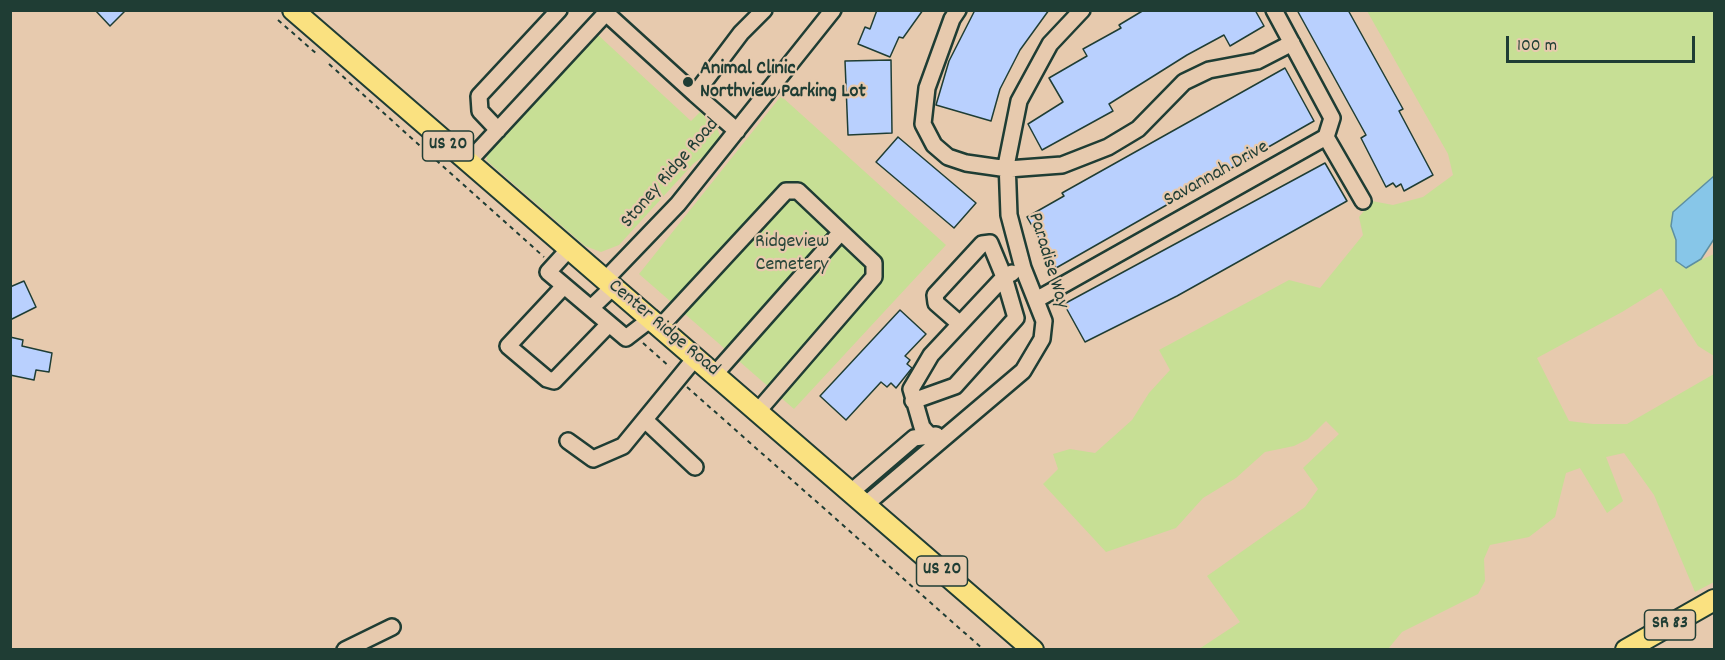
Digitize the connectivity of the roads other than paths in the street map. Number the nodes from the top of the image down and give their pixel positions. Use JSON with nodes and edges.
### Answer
{"nodes":[{"id":1,"x":559,"y":10,"type":"edge"},
{"id":2,"x":764,"y":10,"type":"edge"},
{"id":3,"x":958,"y":10,"type":"edge"},
{"id":4,"x":1083,"y":10,"type":"edge"},
{"id":5,"x":1274,"y":10,"type":"edge"},
{"id":6,"x":605,"y":12,"type":"edge"},
{"id":7,"x":830,"y":12,"type":"edge"},
{"id":8,"x":285,"y":15,"type":"edge"},
{"id":9,"x":1292,"y":43,"type":"junction"},
{"id":10,"x":695,"y":94,"type":"junction"},
{"id":11,"x":498,"y":130,"type":"junction"},
{"id":12,"x":736,"y":132,"type":"junction"},
{"id":13,"x":1326,"y":137,"type":"junction"},
{"id":14,"x":468,"y":162,"type":"junction"},
{"id":15,"x":1008,"y":169,"type":"junction"},
{"id":16,"x":1363,"y":201,"type":"dead end"},
{"id":17,"x":841,"y":232,"type":"junction"},
{"id":18,"x":562,"y":256,"type":"junction"},
{"id":19,"x":1023,"y":268,"type":"junction"},
{"id":20,"x":1004,"y":277,"type":"junction"},
{"id":21,"x":609,"y":283,"type":"junction"},
{"id":22,"x":564,"y":286,"type":"junction"},
{"id":23,"x":1036,"y":300,"type":"junction"},
{"id":24,"x":591,"y":308,"type":"junction"},
{"id":25,"x":656,"y":322,"type":"junction"},
{"id":26,"x":609,"y":324,"type":"junction"},
{"id":27,"x":960,"y":324,"type":"junction"},
{"id":28,"x":696,"y":357,"type":"junction"},
{"id":29,"x":715,"y":374,"type":"junction"},
{"id":30,"x":913,"y":401,"type":"junction"},
{"id":31,"x":758,"y":411,"type":"junction"},
{"id":32,"x":645,"y":420,"type":"junction"},
{"id":33,"x":933,"y":440,"type":"junction"},
{"id":34,"x":568,"y":441,"type":"dead end"},
{"id":35,"x":695,"y":467,"type":"dead end"},
{"id":36,"x":858,"y":498,"type":"junction"},
{"id":37,"x":1714,"y":600,"type":"edge"},
{"id":38,"x":392,"y":627,"type":"dead end"},
{"id":39,"x":345,"y":650,"type":"edge"},
{"id":40,"x":1033,"y":650,"type":"edge"},
{"id":41,"x":1626,"y":650,"type":"edge"}],
"edges":[{"from":1,"to":11,"type":"street"},
{"from":2,"to":10,"type":"street"},
{"from":3,"to":15,"type":"street"},
{"from":4,"to":15,"type":"street","name":"Paradise Way"},
{"from":5,"to":9,"type":"street"},
{"from":6,"to":10,"type":"street"},
{"from":6,"to":11,"type":"street"},
{"from":7,"to":12,"type":"street","name":"Stoney Ridge Road"},
{"from":8,"to":14,"type":"main road","name":"Center Ridge Road","number":"US 20"},
{"from":9,"to":13,"type":"street"},
{"from":9,"to":15,"type":"street"},
{"from":10,"to":12,"type":"street"},
{"from":11,"to":14,"type":"street"},
{"from":12,"to":21,"type":"street","name":"Stoney Ridge Road"},
{"from":13,"to":16,"type":"street"},
{"from":13,"to":23,"type":"street","name":"Savannah Drive"},
{"from":14,"to":18,"type":"main road","name":"Center Ridge Road","number":"US 20"},
{"from":15,"to":19,"type":"street","name":"Paradise Way"},
{"from":17,"to":25,"type":"street"},
{"from":17,"to":29,"type":"street"},
{"from":17,"to":31,"type":"street"},
{"from":18,"to":21,"type":"main road","name":"Center Ridge Road","number":"US 20"},
{"from":18,"to":22,"type":"street"},
{"from":19,"to":20,"type":"street"},
{"from":19,"to":23,"type":"street","name":"Paradise Way"},
{"from":20,"to":27,"type":"street"},
{"from":20,"to":27,"type":"street"},
{"from":20,"to":30,"type":"street"},
{"from":21,"to":24,"type":"street","name":"Stoney Ridge Road"},
{"from":21,"to":25,"type":"main road","name":"Center Ridge Road","number":"US 20"},
{"from":22,"to":24,"type":"street"},
{"from":22,"to":26,"type":"street"},
{"from":23,"to":33,"type":"street","name":"Paradise Way"},
{"from":24,"to":26,"type":"street"},
{"from":25,"to":26,"type":"street"},
{"from":25,"to":28,"type":"main road","name":"Center Ridge Road","number":"US 20"},
{"from":27,"to":30,"type":"street"},
{"from":28,"to":29,"type":"main road","name":"Center Ridge Road","number":"US 20"},
{"from":28,"to":32,"type":"street"},
{"from":29,"to":31,"type":"main road","name":"Center Ridge Road","number":"US 20"},
{"from":30,"to":33,"type":"street"},
{"from":31,"to":36,"type":"main road","name":"Center Ridge Road","number":"US 20"},
{"from":32,"to":34,"type":"street"},
{"from":32,"to":35,"type":"street"},
{"from":33,"to":36,"type":"street","name":"Paradise Way"},
{"from":36,"to":40,"type":"main road","name":"Center Ridge Road","number":"US 20"},
{"from":37,"to":41,"type":"main road","number":"SR 83"},
{"from":38,"to":39,"type":"street"}]}
